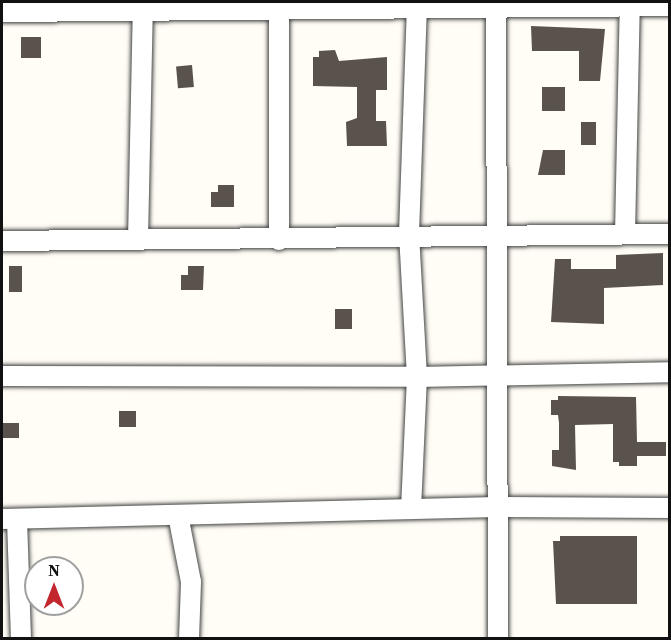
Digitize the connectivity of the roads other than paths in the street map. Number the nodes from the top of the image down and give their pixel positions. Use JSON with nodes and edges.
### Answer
{"nodes":[{"id":1,"x":496,"y":4,"type":"edge"},
{"id":2,"x":630,"y":4,"type":"edge"},
{"id":3,"x":279,"y":5,"type":"edge"},
{"id":4,"x":417,"y":5,"type":"edge"},
{"id":5,"x":143,"y":6,"type":"edge"},
{"id":6,"x":669,"y":6,"type":"edge"},
{"id":7,"x":2,"y":12,"type":"edge"},
{"id":8,"x":496,"y":232,"type":"junction"},
{"id":9,"x":409,"y":234,"type":"junction"},
{"id":10,"x":626,"y":234,"type":"junction"},
{"id":11,"x":669,"y":234,"type":"edge"},
{"id":12,"x":138,"y":240,"type":"junction"},
{"id":13,"x":279,"y":240,"type":"junction"},
{"id":14,"x":2,"y":241,"type":"edge"},
{"id":15,"x":669,"y":372,"type":"edge"},
{"id":16,"x":497,"y":373,"type":"junction"},
{"id":17,"x":2,"y":376,"type":"edge"},
{"id":18,"x":417,"y":377,"type":"junction"},
{"id":19,"x":497,"y":507,"type":"junction"},
{"id":20,"x":669,"y":508,"type":"edge"},
{"id":21,"x":411,"y":509,"type":"junction"},
{"id":22,"x":178,"y":515,"type":"junction"},
{"id":23,"x":9,"y":519,"type":"edge"},
{"id":24,"x":21,"y":639,"type":"edge"},
{"id":25,"x":189,"y":639,"type":"edge"},
{"id":26,"x":498,"y":639,"type":"edge"}],
"edges":[{"from":1,"to":2,"type":"street"},
{"from":1,"to":4,"type":"street"},
{"from":1,"to":8,"type":"street"},
{"from":2,"to":6,"type":"street"},
{"from":2,"to":10,"type":"street"},
{"from":3,"to":4,"type":"street"},
{"from":3,"to":5,"type":"street"},
{"from":3,"to":13,"type":"street"},
{"from":4,"to":9,"type":"street"},
{"from":5,"to":7,"type":"street"},
{"from":5,"to":12,"type":"street"},
{"from":8,"to":9,"type":"street"},
{"from":8,"to":10,"type":"street"},
{"from":8,"to":16,"type":"street"},
{"from":9,"to":13,"type":"street"},
{"from":9,"to":18,"type":"street"},
{"from":10,"to":11,"type":"street"},
{"from":12,"to":13,"type":"street"},
{"from":12,"to":14,"type":"street"},
{"from":15,"to":16,"type":"street"},
{"from":16,"to":18,"type":"street"},
{"from":16,"to":19,"type":"street"},
{"from":17,"to":18,"type":"street"},
{"from":18,"to":21,"type":"street"},
{"from":19,"to":20,"type":"street"},
{"from":19,"to":21,"type":"street"},
{"from":19,"to":26,"type":"street"},
{"from":21,"to":22,"type":"street"},
{"from":22,"to":23,"type":"street"},
{"from":22,"to":25,"type":"street"},
{"from":23,"to":24,"type":"street"}]}
